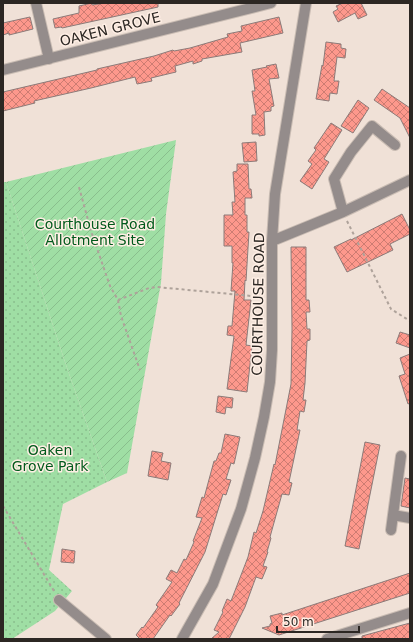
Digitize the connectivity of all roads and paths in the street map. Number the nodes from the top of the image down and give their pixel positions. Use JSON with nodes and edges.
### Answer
{"nodes":[{"id":1,"x":36,"y":3,"type":"edge"},
{"id":2,"x":271,"y":3,"type":"edge"},
{"id":3,"x":306,"y":3,"type":"edge"},
{"id":4,"x":49,"y":59,"type":"junction"},
{"id":5,"x":3,"y":70,"type":"edge"},
{"id":6,"x":395,"y":145,"type":"dead end"},
{"id":7,"x":410,"y":180,"type":"edge"},
{"id":8,"x":79,"y":187,"type":"dead end"},
{"id":9,"x":343,"y":212,"type":"junction"},
{"id":10,"x":272,"y":241,"type":"junction"},
{"id":11,"x":272,"y":298,"type":"junction"},
{"id":12,"x":118,"y":300,"type":"junction"},
{"id":13,"x":410,"y":321,"type":"edge"},
{"id":14,"x":140,"y":370,"type":"dead end"},
{"id":15,"x":401,"y":456,"type":"dead end"},
{"id":16,"x":3,"y":506,"type":"edge"},
{"id":17,"x":393,"y":515,"type":"junction"},
{"id":18,"x":410,"y":518,"type":"edge"},
{"id":19,"x":391,"y":530,"type":"dead end"},
{"id":20,"x":60,"y":600,"type":"joint"},
{"id":21,"x":410,"y":613,"type":"edge"},
{"id":22,"x":106,"y":639,"type":"edge"},
{"id":23,"x":182,"y":639,"type":"edge"},
{"id":24,"x":327,"y":639,"type":"edge"}],
"edges":[{"from":1,"to":4,"type":"street"},
{"from":2,"to":4,"type":"street","name":"OAKEN GROVE"},
{"from":3,"to":10,"type":"street","name":"COURTHOUSE ROAD"},
{"from":4,"to":5,"type":"street","name":"OAKEN GROVE"},
{"from":6,"to":9,"type":"street"},
{"from":7,"to":9,"type":"street"},
{"from":8,"to":12,"type":"path"},
{"from":9,"to":10,"type":"street"},
{"from":9,"to":13,"type":"path"},
{"from":10,"to":11,"type":"street","name":"COURTHOUSE ROAD"},
{"from":11,"to":12,"type":"path"},
{"from":11,"to":23,"type":"street","name":"COURTHOUSE ROAD"},
{"from":12,"to":14,"type":"path"},
{"from":15,"to":17,"type":"street"},
{"from":16,"to":20,"type":"path"},
{"from":17,"to":18,"type":"street"},
{"from":17,"to":19,"type":"street"},
{"from":20,"to":22,"type":"street"},
{"from":21,"to":24,"type":"street"}]}
